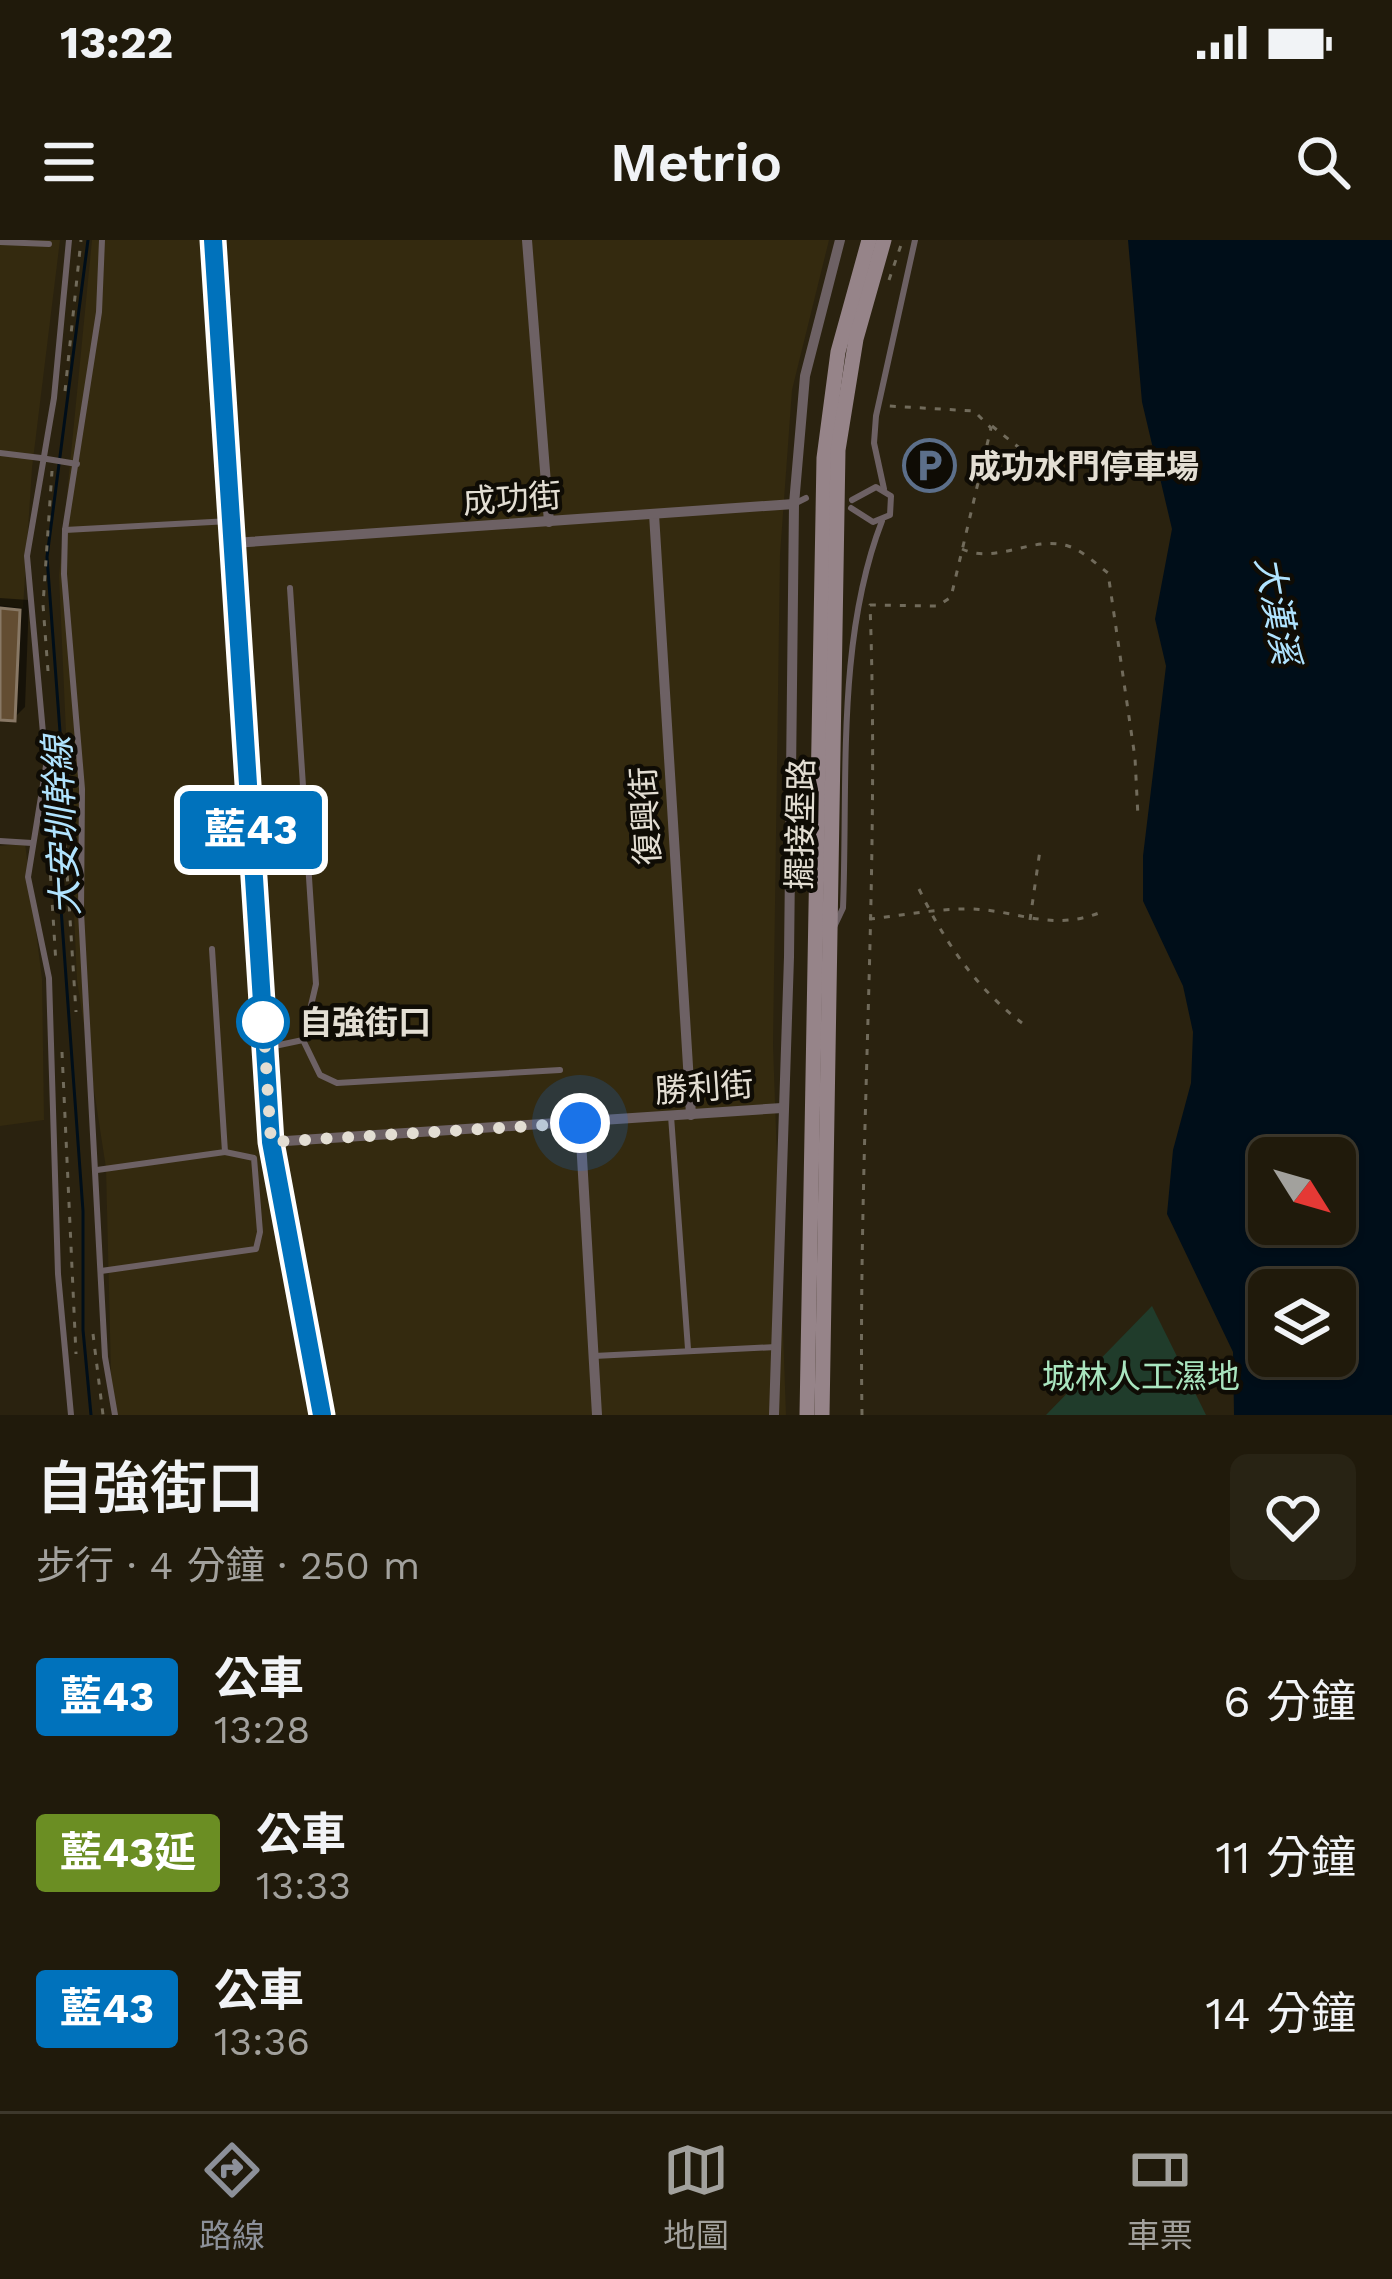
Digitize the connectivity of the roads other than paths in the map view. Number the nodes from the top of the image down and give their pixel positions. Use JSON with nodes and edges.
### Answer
{"nodes":[{"id":1,"x":69,"y":240,"type":"edge"},
{"id":2,"x":102,"y":240,"type":"edge"},
{"id":3,"x":213,"y":240,"type":"edge"},
{"id":4,"x":527,"y":240,"type":"edge"},
{"id":5,"x":840,"y":240,"type":"edge"},
{"id":6,"x":869,"y":240,"type":"edge"},
{"id":7,"x":915,"y":240,"type":"edge"},
{"id":8,"x":0,"y":242,"type":"edge"},
{"id":9,"x":892,"y":243,"type":"edge"},
{"id":10,"x":50,"y":244,"type":"dead end"},
{"id":11,"x":0,"y":453,"type":"edge"},
{"id":12,"x":41,"y":458,"type":"junction"},
{"id":13,"x":76,"y":464,"type":"junction"},
{"id":14,"x":884,"y":489,"type":"junction"},
{"id":15,"x":803,"y":502,"type":"junction"},
{"id":16,"x":654,"y":514,"type":"junction"},
{"id":17,"x":232,"y":521,"type":"junction"},
{"id":18,"x":882,"y":521,"type":"junction"},
{"id":19,"x":549,"y":522,"type":"junction"},
{"id":20,"x":65,"y":530,"type":"junction"},
{"id":21,"x":233,"y":543,"type":"junction"},
{"id":22,"x":290,"y":588,"type":"dead end"},
{"id":23,"x":0,"y":841,"type":"edge"},
{"id":24,"x":34,"y":843,"type":"junction"},
{"id":25,"x":827,"y":941,"type":"junction"},
{"id":26,"x":212,"y":949,"type":"dead end"},
{"id":27,"x":303,"y":1040,"type":"junction"},
{"id":28,"x":265,"y":1048,"type":"junction"},
{"id":29,"x":560,"y":1070,"type":"dead end"},
{"id":30,"x":782,"y":1108,"type":"junction"},
{"id":31,"x":691,"y":1115,"type":"junction"},
{"id":32,"x":671,"y":1116,"type":"junction"},
{"id":33,"x":580,"y":1123,"type":"junction"},
{"id":34,"x":271,"y":1142,"type":"junction"},
{"id":35,"x":225,"y":1152,"type":"junction"},
{"id":36,"x":96,"y":1170,"type":"junction"},
{"id":37,"x":100,"y":1271,"type":"junction"},
{"id":38,"x":776,"y":1347,"type":"junction"},
{"id":39,"x":688,"y":1349,"type":"junction"},
{"id":40,"x":593,"y":1356,"type":"junction"},
{"id":41,"x":70,"y":1415,"type":"edge"},
{"id":42,"x":115,"y":1415,"type":"edge"},
{"id":43,"x":322,"y":1415,"type":"edge"},
{"id":44,"x":597,"y":1415,"type":"edge"},
{"id":45,"x":774,"y":1415,"type":"edge"},
{"id":46,"x":807,"y":1415,"type":"edge"},
{"id":47,"x":822,"y":1415,"type":"edge"}],
"edges":[{"from":1,"to":12,"type":"lane"},
{"from":2,"to":13,"type":"lane"},
{"from":3,"to":17,"type":"street"},
{"from":4,"to":19,"type":"street"},
{"from":5,"to":15,"type":"street"},
{"from":6,"to":46,"type":"street","name":"擺接堡路"},
{"from":7,"to":14,"type":"lane"},
{"from":8,"to":10,"type":"lane"},
{"from":9,"to":25,"type":"street","name":"擺接堡路"},
{"from":11,"to":12,"type":"lane"},
{"from":12,"to":13,"type":"lane","bridge":true},
{"from":12,"to":24,"type":"lane"},
{"from":13,"to":20,"type":"lane"},
{"from":14,"to":18,"type":"lane"},
{"from":14,"to":18,"type":"lane"},
{"from":15,"to":16,"type":"street","name":"成功街"},
{"from":15,"to":30,"type":"street"},
{"from":16,"to":19,"type":"street","name":"成功街"},
{"from":16,"to":31,"type":"street","name":"復興街"},
{"from":17,"to":20,"type":"lane"},
{"from":17,"to":21,"type":"street"},
{"from":18,"to":25,"type":"lane"},
{"from":19,"to":21,"type":"street","name":"成功街"},
{"from":20,"to":36,"type":"lane"},
{"from":21,"to":28,"type":"street"},
{"from":22,"to":27,"type":"lane"},
{"from":23,"to":24,"type":"lane"},
{"from":24,"to":41,"type":"lane"},
{"from":25,"to":47,"type":"street","name":"擺接堡路"},
{"from":26,"to":35,"type":"lane"},
{"from":27,"to":28,"type":"lane"},
{"from":27,"to":29,"type":"lane"},
{"from":28,"to":34,"type":"street"},
{"from":30,"to":31,"type":"street","name":"勝利街"},
{"from":30,"to":38,"type":"street"},
{"from":31,"to":32,"type":"street","name":"勝利街"},
{"from":32,"to":33,"type":"street","name":"勝利街"},
{"from":32,"to":39,"type":"lane"},
{"from":33,"to":34,"type":"street","name":"勝利街"},
{"from":33,"to":40,"type":"street"},
{"from":34,"to":43,"type":"street"},
{"from":35,"to":36,"type":"lane"},
{"from":35,"to":37,"type":"lane"},
{"from":36,"to":37,"type":"lane"},
{"from":37,"to":42,"type":"lane"},
{"from":38,"to":39,"type":"lane"},
{"from":38,"to":45,"type":"street"},
{"from":39,"to":40,"type":"lane"},
{"from":40,"to":44,"type":"street"}]}
